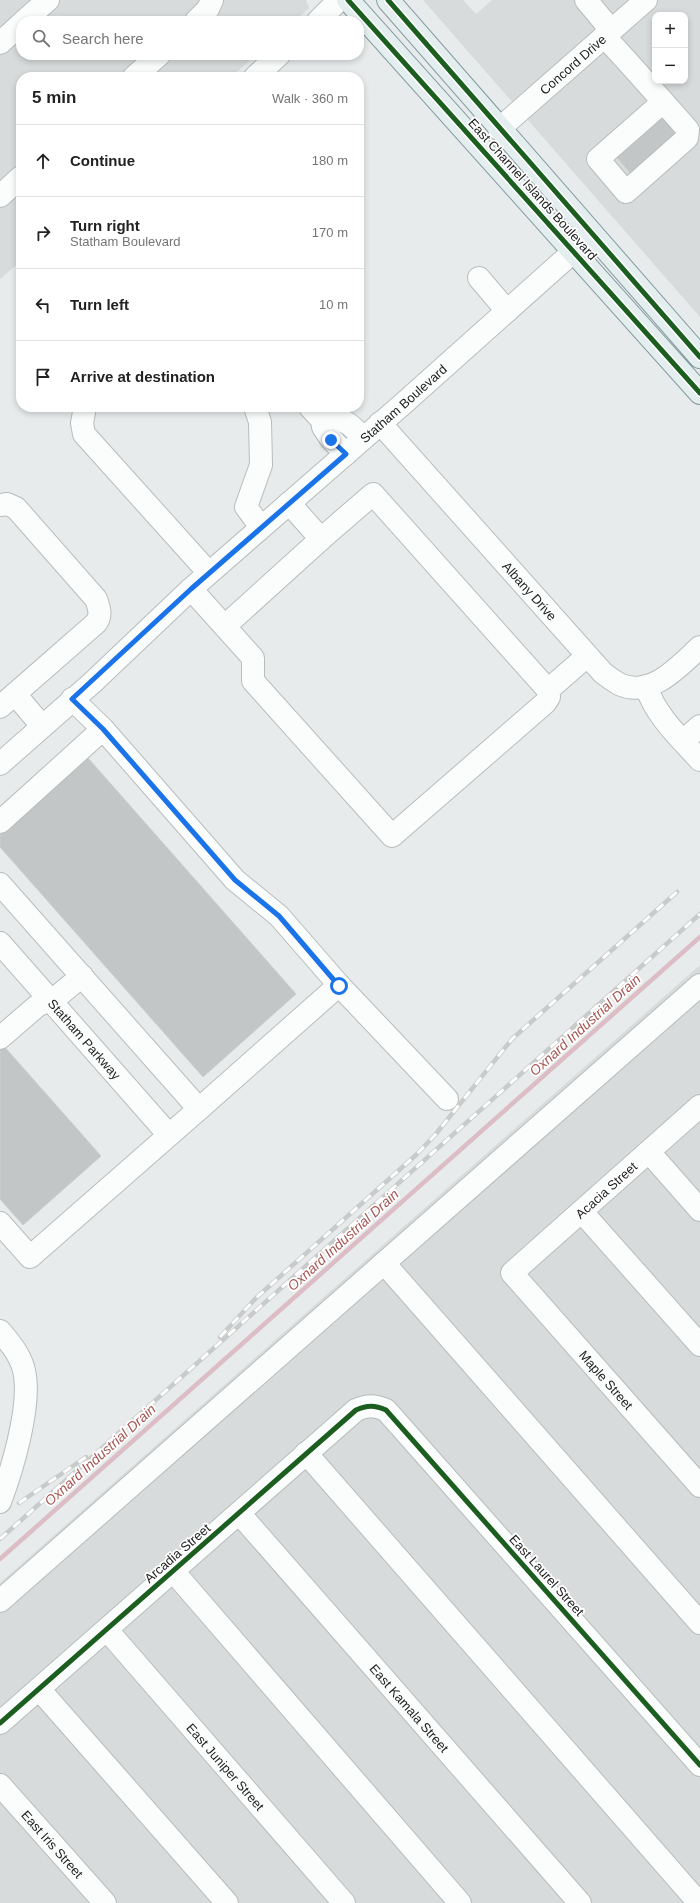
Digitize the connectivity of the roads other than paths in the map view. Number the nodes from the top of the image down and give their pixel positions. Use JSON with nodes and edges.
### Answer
{"nodes":[{"id":1,"x":48,"y":0,"type":"edge"},
{"id":2,"x":212,"y":0,"type":"edge"},
{"id":3,"x":339,"y":0,"type":"edge"},
{"id":4,"x":348,"y":0,"type":"edge"},
{"id":5,"x":368,"y":0,"type":"edge"},
{"id":6,"x":388,"y":0,"type":"edge"},
{"id":7,"x":586,"y":0,"type":"edge"},
{"id":8,"x":646,"y":0,"type":"edge"},
{"id":9,"x":30,"y":16,"type":"edge"},
{"id":10,"x":201,"y":16,"type":"edge"},
{"id":11,"x":323,"y":16,"type":"edge"},
{"id":12,"x":362,"y":16,"type":"edge"},
{"id":13,"x":364,"y":18,"type":"edge"},
{"id":14,"x":16,"y":29,"type":"edge"},
{"id":15,"x":608,"y":33,"type":"junction"},
{"id":16,"x":0,"y":43,"type":"edge"},
{"id":17,"x":153,"y":60,"type":"edge"},
{"id":18,"x":274,"y":60,"type":"edge"},
{"id":19,"x":140,"y":72,"type":"edge"},
{"id":20,"x":260,"y":72,"type":"edge"},
{"id":21,"x":422,"y":82,"type":"junction"},
{"id":22,"x":663,"y":102,"type":"dead end"},
{"id":23,"x":499,"y":129,"type":"junction"},
{"id":24,"x":16,"y":182,"type":"edge"},
{"id":25,"x":0,"y":196,"type":"edge"},
{"id":26,"x":592,"y":235,"type":"junction"},
{"id":27,"x":573,"y":252,"type":"junction"},
{"id":28,"x":479,"y":278,"type":"dead end"},
{"id":29,"x":508,"y":311,"type":"junction"},
{"id":30,"x":700,"y":357,"type":"edge"},
{"id":31,"x":700,"y":394,"type":"edge"},
{"id":32,"x":85,"y":412,"type":"edge"},
{"id":33,"x":257,"y":412,"type":"edge"},
{"id":34,"x":316,"y":413,"type":"edge"},
{"id":35,"x":380,"y":424,"type":"junction"},
{"id":36,"x":363,"y":438,"type":"junction"},
{"id":37,"x":346,"y":454,"type":"junction"},
{"id":38,"x":289,"y":503,"type":"junction"},
{"id":39,"x":0,"y":505,"type":"edge"},
{"id":40,"x":261,"y":528,"type":"junction"},
{"id":41,"x":321,"y":539,"type":"junction"},
{"id":42,"x":209,"y":573,"type":"junction"},
{"id":43,"x":191,"y":589,"type":"junction"},
{"id":44,"x":225,"y":626,"type":"junction"},
{"id":45,"x":700,"y":647,"type":"edge"},
{"id":46,"x":587,"y":656,"type":"junction"},
{"id":47,"x":646,"y":686,"type":"junction"},
{"id":48,"x":548,"y":690,"type":"junction"},
{"id":49,"x":72,"y":699,"type":"junction"},
{"id":50,"x":7,"y":701,"type":"edge"},
{"id":51,"x":42,"y":726,"type":"junction"},
{"id":52,"x":700,"y":726,"type":"edge"},
{"id":53,"x":103,"y":729,"type":"junction"},
{"id":54,"x":683,"y":741,"type":"junction"},
{"id":55,"x":700,"y":760,"type":"edge"},
{"id":56,"x":0,"y":764,"type":"edge"},
{"id":57,"x":0,"y":822,"type":"edge"},
{"id":58,"x":0,"y":884,"type":"edge"},
{"id":59,"x":0,"y":944,"type":"edge"},
{"id":60,"x":82,"y":976,"type":"junction"},
{"id":61,"x":700,"y":985,"type":"edge"},
{"id":62,"x":339,"y":986,"type":"junction"},
{"id":63,"x":50,"y":1000,"type":"junction"},
{"id":64,"x":0,"y":1038,"type":"edge"},
{"id":65,"x":447,"y":1099,"type":"dead end"},
{"id":66,"x":700,"y":1106,"type":"edge"},
{"id":67,"x":199,"y":1109,"type":"junction"},
{"id":68,"x":168,"y":1134,"type":"junction"},
{"id":69,"x":649,"y":1152,"type":"junction"},
{"id":70,"x":700,"y":1210,"type":"edge"},
{"id":71,"x":582,"y":1212,"type":"junction"},
{"id":72,"x":0,"y":1223,"type":"edge"},
{"id":73,"x":384,"y":1263,"type":"junction"},
{"id":74,"x":512,"y":1273,"type":"joint"},
{"id":75,"x":0,"y":1330,"type":"edge"},
{"id":76,"x":700,"y":1345,"type":"edge"},
{"id":77,"x":372,"y":1405,"type":"joint"},
{"id":78,"x":306,"y":1453,"type":"junction"},
{"id":79,"x":700,"y":1486,"type":"edge"},
{"id":80,"x":0,"y":1502,"type":"edge"},
{"id":81,"x":239,"y":1513,"type":"junction"},
{"id":82,"x":173,"y":1571,"type":"junction"},
{"id":83,"x":0,"y":1601,"type":"edge"},
{"id":84,"x":700,"y":1623,"type":"edge"},
{"id":85,"x":107,"y":1630,"type":"junction"},
{"id":86,"x":40,"y":1689,"type":"junction"},
{"id":87,"x":0,"y":1723,"type":"edge"},
{"id":88,"x":700,"y":1765,"type":"edge"},
{"id":89,"x":0,"y":1785,"type":"edge"},
{"id":90,"x":697,"y":1901,"type":"edge"},
{"id":91,"x":105,"y":1903,"type":"edge"},
{"id":92,"x":227,"y":1903,"type":"edge"},
{"id":93,"x":344,"y":1903,"type":"edge"},
{"id":94,"x":460,"y":1903,"type":"edge"},
{"id":95,"x":580,"y":1903,"type":"edge"}],
"edges":[{"from":1,"to":9,"type":"street"},
{"from":2,"to":10,"type":"street"},
{"from":3,"to":11,"type":"street"},
{"from":4,"to":12,"type":"main road","name":"East Channel Islands Boulevard"},
{"from":5,"to":21,"type":"main road"},
{"from":6,"to":23,"type":"main road","name":"East Channel Islands Boulevard"},
{"from":7,"to":15,"type":"street"},
{"from":8,"to":15,"type":"street","name":"Concord Drive"},
{"from":13,"to":21,"type":"main road","name":"East Channel Islands Boulevard"},
{"from":14,"to":16,"type":"street"},
{"from":15,"to":22,"type":"street"},
{"from":15,"to":23,"type":"street","name":"Concord Drive"},
{"from":17,"to":19,"type":"street"},
{"from":18,"to":20,"type":"street"},
{"from":21,"to":23,"type":"main road"},
{"from":21,"to":27,"type":"main road","name":"East Channel Islands Boulevard"},
{"from":23,"to":26,"type":"main road","name":"East Channel Islands Boulevard"},
{"from":24,"to":25,"type":"street"},
{"from":26,"to":27,"type":"street","name":"Statham Boulevard"},
{"from":26,"to":30,"type":"main road","name":"East Channel Islands Boulevard"},
{"from":27,"to":29,"type":"street","name":"Statham Boulevard"},
{"from":27,"to":31,"type":"main road","name":"East Channel Islands Boulevard"},
{"from":28,"to":29,"type":"street"},
{"from":29,"to":35,"type":"street","name":"Statham Boulevard"},
{"from":32,"to":42,"type":"street"},
{"from":33,"to":40,"type":"street"},
{"from":34,"to":36,"type":"street"},
{"from":34,"to":37,"type":"street"},
{"from":35,"to":36,"type":"street","name":"Statham Boulevard"},
{"from":35,"to":46,"type":"street","name":"Albany Drive"},
{"from":36,"to":37,"type":"street","name":"Statham Boulevard"},
{"from":37,"to":38,"type":"street","name":"Statham Boulevard"},
{"from":38,"to":40,"type":"street","name":"Statham Boulevard"},
{"from":38,"to":41,"type":"street"},
{"from":39,"to":50,"type":"street"},
{"from":40,"to":42,"type":"street","name":"Statham Boulevard"},
{"from":41,"to":44,"type":"street"},
{"from":41,"to":48,"type":"street"},
{"from":42,"to":43,"type":"street","name":"Statham Boulevard"},
{"from":43,"to":44,"type":"street"},
{"from":43,"to":49,"type":"street","name":"Statham Boulevard"},
{"from":44,"to":48,"type":"street"},
{"from":45,"to":47,"type":"street","name":"Albany Drive"},
{"from":46,"to":47,"type":"street","name":"Albany Drive"},
{"from":46,"to":48,"type":"street"},
{"from":47,"to":54,"type":"street"},
{"from":49,"to":51,"type":"street","name":"Statham Boulevard"},
{"from":49,"to":53,"type":"street"},
{"from":50,"to":51,"type":"street"},
{"from":51,"to":56,"type":"street","name":"Statham Boulevard"},
{"from":52,"to":54,"type":"street"},
{"from":53,"to":57,"type":"street"},
{"from":53,"to":62,"type":"street"},
{"from":54,"to":55,"type":"street"},
{"from":58,"to":60,"type":"street"},
{"from":59,"to":63,"type":"street","name":"Statham Parkway"},
{"from":60,"to":63,"type":"street"},
{"from":60,"to":67,"type":"street"},
{"from":61,"to":73,"type":"street"},
{"from":62,"to":65,"type":"street"},
{"from":62,"to":67,"type":"street"},
{"from":63,"to":64,"type":"street"},
{"from":63,"to":68,"type":"street","name":"Statham Parkway"},
{"from":66,"to":69,"type":"street","name":"Acacia Street"},
{"from":67,"to":68,"type":"street"},
{"from":68,"to":72,"type":"street"},
{"from":69,"to":70,"type":"street"},
{"from":69,"to":71,"type":"street","name":"Acacia Street"},
{"from":71,"to":74,"type":"street","name":"Acacia Street"},
{"from":71,"to":76,"type":"street"},
{"from":73,"to":83,"type":"street"},
{"from":73,"to":84,"type":"street"},
{"from":74,"to":79,"type":"street","name":"Maple Street"},
{"from":75,"to":80,"type":"street"},
{"from":77,"to":78,"type":"street","name":"Arcadia Street"},
{"from":77,"to":88,"type":"street","name":"East Laurel Street"},
{"from":78,"to":81,"type":"street","name":"Arcadia Street"},
{"from":78,"to":90,"type":"street"},
{"from":81,"to":82,"type":"street","name":"Arcadia Street"},
{"from":81,"to":95,"type":"street","name":"East Kamala Street"},
{"from":82,"to":85,"type":"street","name":"Arcadia Street"},
{"from":82,"to":94,"type":"street"},
{"from":85,"to":86,"type":"street","name":"Arcadia Street"},
{"from":85,"to":93,"type":"street","name":"East Juniper Street"},
{"from":86,"to":87,"type":"street","name":"Arcadia Street"},
{"from":86,"to":92,"type":"street"},
{"from":89,"to":91,"type":"street","name":"East Iris Street"}]}
